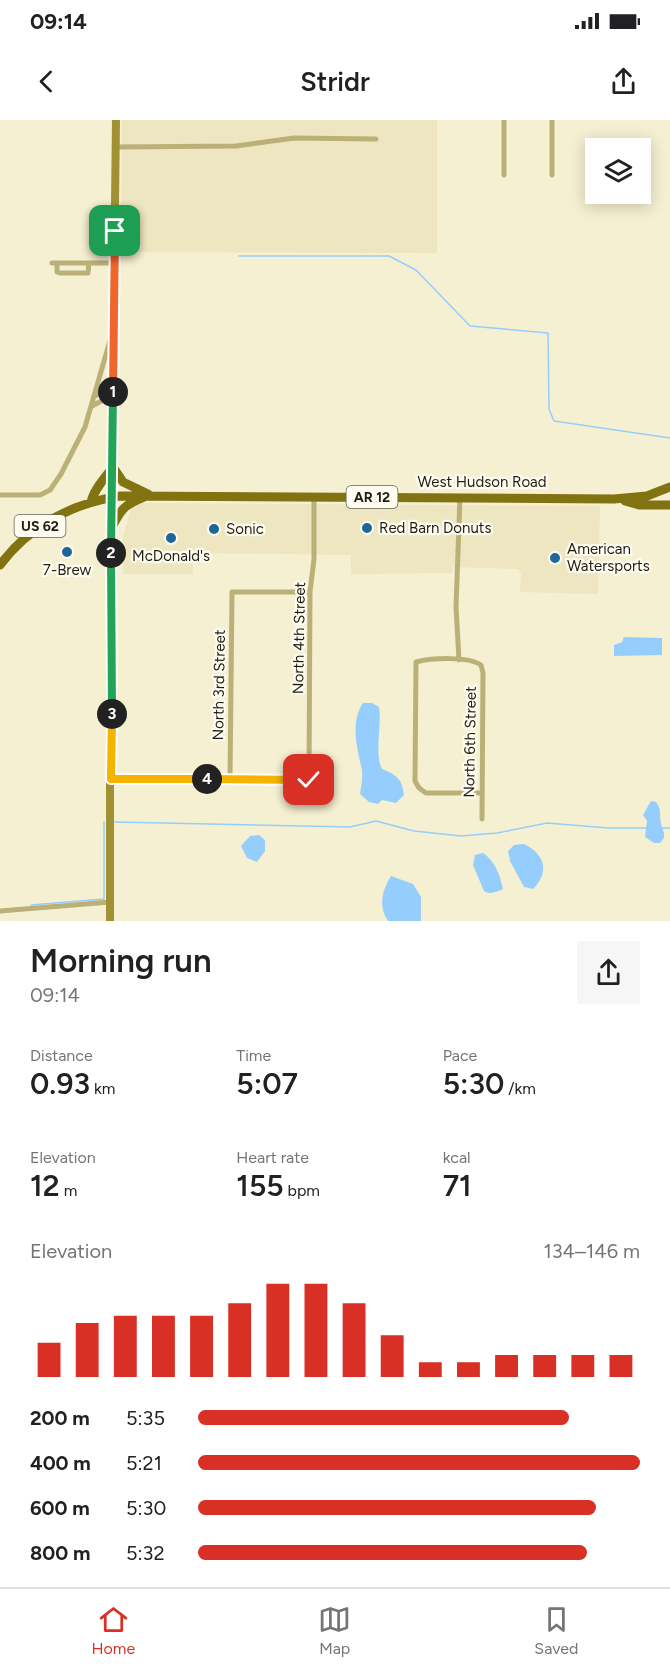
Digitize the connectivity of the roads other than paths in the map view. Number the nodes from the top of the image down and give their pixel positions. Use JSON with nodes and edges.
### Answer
{"nodes":[{"id":1,"x":116,"y":120,"type":"edge"},
{"id":2,"x":504,"y":120,"type":"edge"},
{"id":3,"x":552,"y":120,"type":"edge"},
{"id":4,"x":376,"y":139,"type":"dead end"},
{"id":5,"x":116,"y":147,"type":"junction"},
{"id":6,"x":504,"y":175,"type":"dead end"},
{"id":7,"x":552,"y":175,"type":"dead end"},
{"id":8,"x":89,"y":263,"type":"junction"},
{"id":9,"x":114,"y":263,"type":"junction"},
{"id":10,"x":113,"y":331,"type":"junction"},
{"id":11,"x":113,"y":395,"type":"junction"},
{"id":12,"x":94,"y":396,"type":"junction"},
{"id":13,"x":92,"y":406,"type":"junction"},
{"id":14,"x":113,"y":467,"type":"junction"},
{"id":15,"x":670,"y":488,"type":"edge"},
{"id":16,"x":0,"y":495,"type":"edge"},
{"id":17,"x":150,"y":495,"type":"junction"},
{"id":18,"x":314,"y":496,"type":"junction"},
{"id":19,"x":112,"y":497,"type":"junction"},
{"id":20,"x":460,"y":497,"type":"junction"},
{"id":21,"x":614,"y":499,"type":"junction"},
{"id":22,"x":91,"y":502,"type":"junction"},
{"id":23,"x":670,"y":505,"type":"edge"},
{"id":24,"x":111,"y":529,"type":"junction"},
{"id":25,"x":0,"y":565,"type":"edge"},
{"id":26,"x":310,"y":592,"type":"junction"},
{"id":27,"x":459,"y":660,"type":"junction"},
{"id":28,"x":111,"y":779,"type":"junction"},
{"id":29,"x":230,"y":779,"type":"junction"},
{"id":30,"x":481,"y":793,"type":"junction"},
{"id":31,"x":482,"y":819,"type":"dead end"},
{"id":32,"x":110,"y":902,"type":"junction"},
{"id":33,"x":0,"y":911,"type":"edge"},
{"id":34,"x":110,"y":921,"type":"edge"}],
"edges":[{"from":1,"to":5,"type":"main road"},
{"from":2,"to":6,"type":"street"},
{"from":3,"to":7,"type":"street"},
{"from":4,"to":5,"type":"street"},
{"from":5,"to":9,"type":"main road"},
{"from":8,"to":8,"type":"street"},
{"from":8,"to":9,"type":"street"},
{"from":9,"to":10,"type":"main road"},
{"from":10,"to":11,"type":"main road"},
{"from":10,"to":12,"type":"street"},
{"from":11,"to":12,"type":"street"},
{"from":11,"to":13,"type":"street"},
{"from":11,"to":14,"type":"main road"},
{"from":12,"to":13,"type":"street"},
{"from":13,"to":16,"type":"street"},
{"from":14,"to":17,"type":"highway","number":"AR 12"},
{"from":14,"to":19,"type":"main road"},
{"from":14,"to":22,"type":"highway"},
{"from":15,"to":21,"type":"highway","name":"West Hudson Road","number":"AR 12"},
{"from":17,"to":18,"type":"highway","name":"West Hudson Road","number":"AR 12"},
{"from":17,"to":19,"type":"highway","name":"West Hudson Road","number":"AR 12"},
{"from":17,"to":24,"type":"highway"},
{"from":18,"to":20,"type":"highway","name":"West Hudson Road","number":"AR 12"},
{"from":18,"to":26,"type":"street","name":"North 4th Street"},
{"from":19,"to":22,"type":"highway","number":"US 62"},
{"from":19,"to":24,"type":"main road"},
{"from":20,"to":21,"type":"highway","name":"West Hudson Road","number":"AR 12"},
{"from":20,"to":27,"type":"street"},
{"from":21,"to":23,"type":"highway","number":"AR 12"},
{"from":22,"to":25,"type":"highway","number":"US 62"},
{"from":24,"to":28,"type":"main road"},
{"from":26,"to":29,"type":"street","name":"North 3rd Street"},
{"from":26,"to":29,"type":"street","name":"North 4th Street"},
{"from":27,"to":30,"type":"street","name":"North 6th Street"},
{"from":27,"to":30,"type":"street"},
{"from":28,"to":29,"type":"street"},
{"from":28,"to":32,"type":"main road"},
{"from":30,"to":31,"type":"street","name":"North 6th Street"},
{"from":32,"to":33,"type":"street"},
{"from":32,"to":34,"type":"main road"}]}
